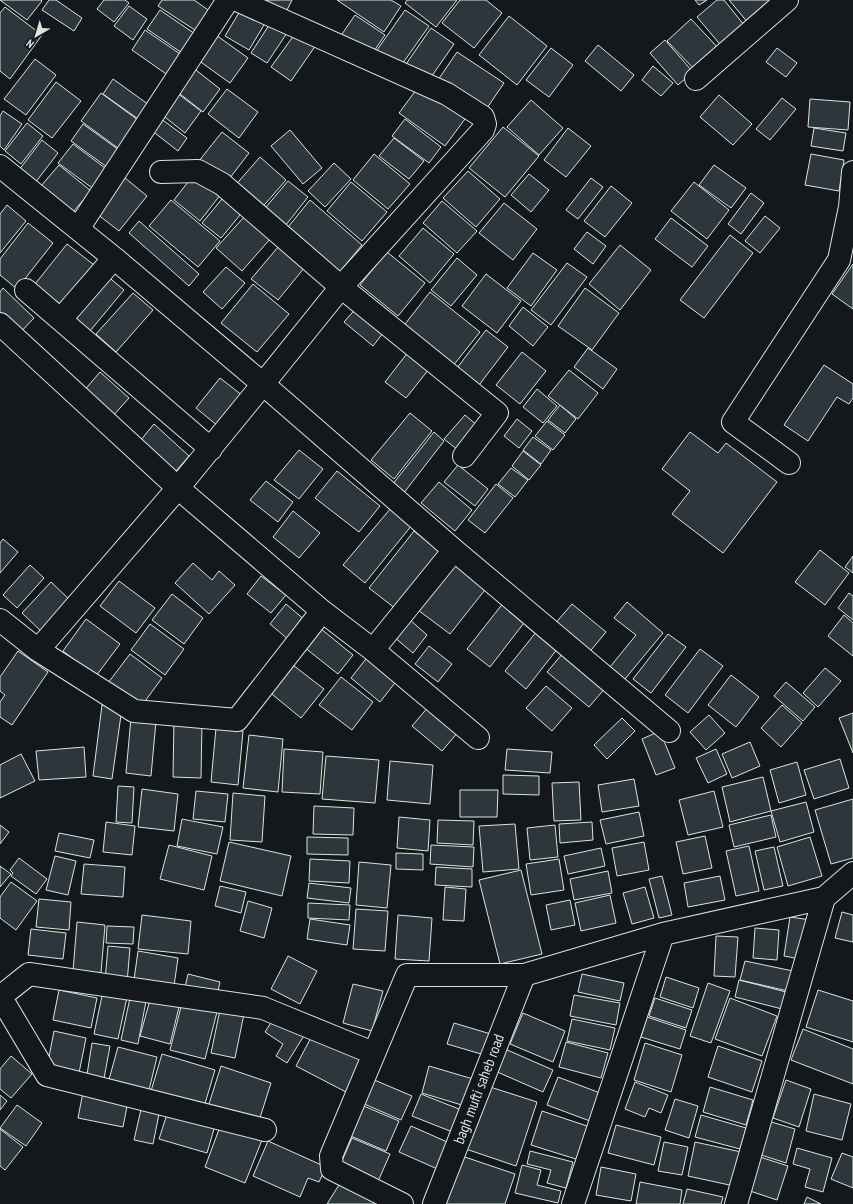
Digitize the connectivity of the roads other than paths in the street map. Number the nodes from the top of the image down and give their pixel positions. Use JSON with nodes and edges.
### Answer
{"nodes":[{"id":1,"x":228,"y":0,"type":"edge"},
{"id":2,"x":237,"y":0,"type":"edge"},
{"id":3,"x":787,"y":0,"type":"edge"},
{"id":4,"x":696,"y":79,"type":"dead end"},
{"id":5,"x":0,"y":166,"type":"edge"},
{"id":6,"x":161,"y":172,"type":"dead end"},
{"id":7,"x":853,"y":172,"type":"edge"},
{"id":8,"x":852,"y":208,"type":"edge"},
{"id":9,"x":78,"y":229,"type":"junction"},
{"id":10,"x":114,"y":258,"type":"junction"},
{"id":11,"x":341,"y":287,"type":"junction"},
{"id":12,"x":26,"y":290,"type":"dead end"},
{"id":13,"x":61,"y":319,"type":"junction"},
{"id":14,"x":0,"y":324,"type":"edge"},
{"id":15,"x":263,"y":384,"type":"junction"},
{"id":16,"x":211,"y":449,"type":"junction"},
{"id":17,"x":464,"y":456,"type":"dead end"},
{"id":18,"x":789,"y":463,"type":"dead end"},
{"id":19,"x":178,"y":488,"type":"junction"},
{"id":20,"x":454,"y":550,"type":"junction"},
{"id":21,"x":322,"y":611,"type":"junction"},
{"id":22,"x":0,"y":620,"type":"edge"},
{"id":23,"x":38,"y":650,"type":"junction"},
{"id":24,"x":373,"y":650,"type":"junction"},
{"id":25,"x":669,"y":731,"type":"dead end"},
{"id":26,"x":478,"y":738,"type":"dead end"},
{"id":27,"x":853,"y":873,"type":"edge"},
{"id":28,"x":824,"y":898,"type":"junction"},
{"id":29,"x":663,"y":934,"type":"junction"},
{"id":30,"x":524,"y":975,"type":"junction"},
{"id":31,"x":0,"y":997,"type":"edge"},
{"id":32,"x":373,"y":1053,"type":"junction"},
{"id":33,"x":265,"y":1130,"type":"dead end"},
{"id":34,"x":402,"y":1204,"type":"edge"},
{"id":35,"x":434,"y":1204,"type":"edge"},
{"id":36,"x":573,"y":1204,"type":"edge"},
{"id":37,"x":736,"y":1204,"type":"edge"}],
"edges":[{"from":1,"to":9,"type":"street"},
{"from":2,"to":11,"type":"street"},
{"from":3,"to":4,"type":"street"},
{"from":5,"to":9,"type":"street"},
{"from":6,"to":11,"type":"street"},
{"from":7,"to":8,"type":"street"},
{"from":8,"to":18,"type":"street"},
{"from":9,"to":10,"type":"street"},
{"from":10,"to":13,"type":"street"},
{"from":10,"to":15,"type":"street"},
{"from":11,"to":15,"type":"street"},
{"from":11,"to":17,"type":"street"},
{"from":12,"to":13,"type":"street"},
{"from":13,"to":16,"type":"street"},
{"from":14,"to":19,"type":"street"},
{"from":15,"to":16,"type":"street"},
{"from":15,"to":20,"type":"street"},
{"from":16,"to":19,"type":"street"},
{"from":19,"to":21,"type":"street"},
{"from":19,"to":23,"type":"street"},
{"from":20,"to":24,"type":"street"},
{"from":20,"to":25,"type":"street"},
{"from":21,"to":23,"type":"street"},
{"from":21,"to":24,"type":"street"},
{"from":22,"to":23,"type":"street"},
{"from":24,"to":26,"type":"street"},
{"from":27,"to":28,"type":"street"},
{"from":28,"to":29,"type":"street"},
{"from":28,"to":37,"type":"street"},
{"from":29,"to":30,"type":"street"},
{"from":29,"to":36,"type":"street"},
{"from":30,"to":32,"type":"street"},
{"from":30,"to":35,"type":"street","name":"bagh mufti saheb road"},
{"from":31,"to":32,"type":"street"},
{"from":31,"to":33,"type":"street"},
{"from":32,"to":34,"type":"street"}]}
